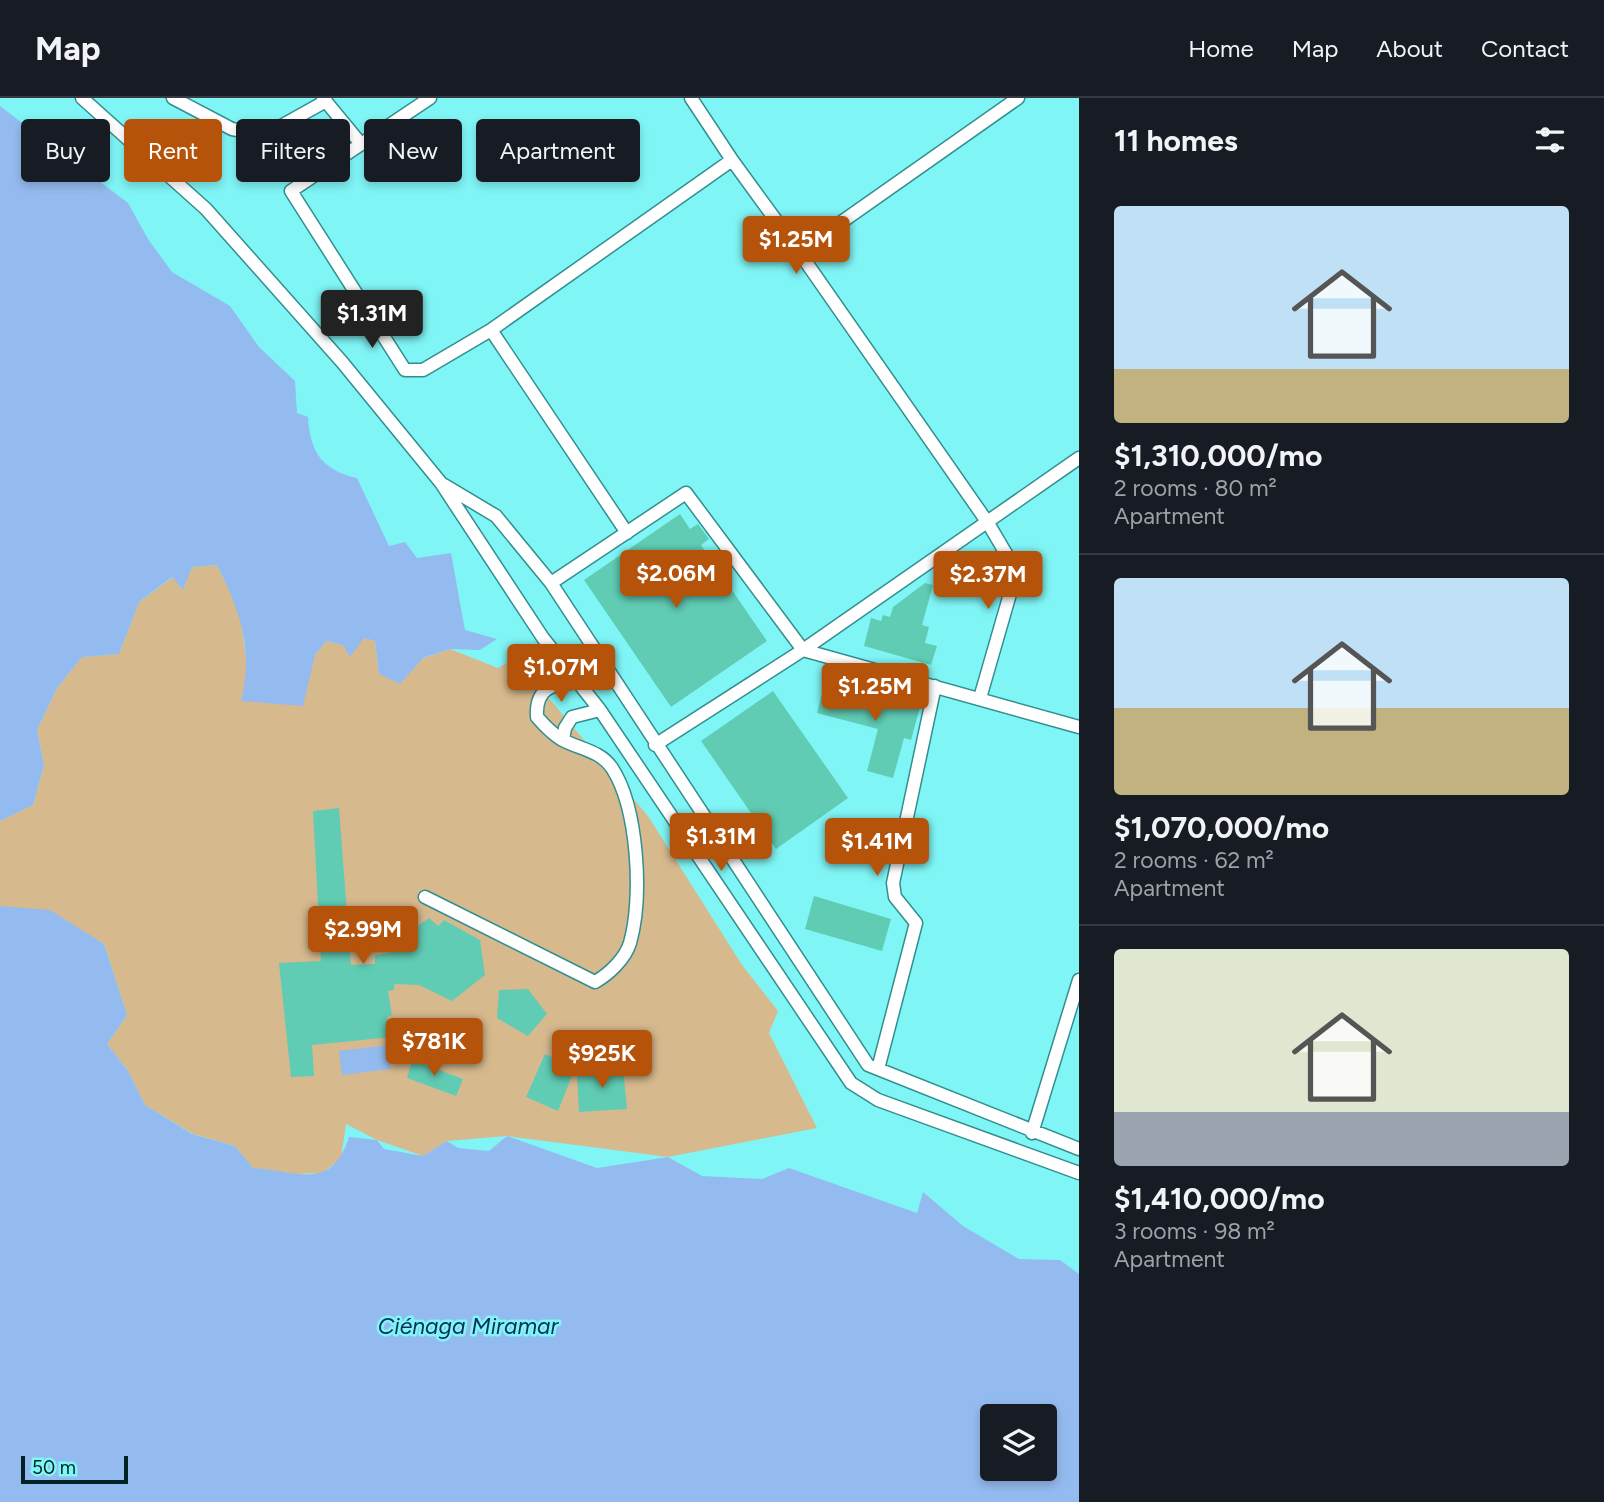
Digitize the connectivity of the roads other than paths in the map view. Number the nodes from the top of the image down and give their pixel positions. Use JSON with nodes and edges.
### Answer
{"nodes":[{"id":1,"x":82,"y":98,"type":"edge"},
{"id":2,"x":173,"y":98,"type":"edge"},
{"id":3,"x":430,"y":98,"type":"edge"},
{"id":4,"x":691,"y":98,"type":"edge"},
{"id":5,"x":1018,"y":98,"type":"edge"},
{"id":6,"x":325,"y":100,"type":"edge"},
{"id":7,"x":361,"y":144,"type":"junction"},
{"id":8,"x":732,"y":160,"type":"junction"},
{"id":9,"x":799,"y":252,"type":"junction"},
{"id":10,"x":491,"y":330,"type":"junction"},
{"id":11,"x":1079,"y":458,"type":"edge"},
{"id":12,"x":441,"y":483,"type":"junction"},
{"id":13,"x":988,"y":523,"type":"junction"},
{"id":14,"x":627,"y":533,"type":"junction"},
{"id":15,"x":551,"y":583,"type":"junction"},
{"id":16,"x":803,"y":650,"type":"junction"},
{"id":17,"x":579,"y":682,"type":"junction"},
{"id":18,"x":935,"y":686,"type":"junction"},
{"id":19,"x":980,"y":698,"type":"junction"},
{"id":20,"x":600,"y":710,"type":"junction"},
{"id":21,"x":1079,"y":727,"type":"edge"},
{"id":22,"x":563,"y":740,"type":"junction"},
{"id":23,"x":655,"y":745,"type":"junction"},
{"id":24,"x":425,"y":897,"type":"dead end"},
{"id":25,"x":1079,"y":980,"type":"edge"},
{"id":26,"x":878,"y":1069,"type":"junction"},
{"id":27,"x":1032,"y":1133,"type":"junction"},
{"id":28,"x":1079,"y":1149,"type":"edge"},
{"id":29,"x":1079,"y":1173,"type":"edge"}],
"edges":[{"from":1,"to":12,"type":"street"},
{"from":2,"to":6,"type":"street"},
{"from":3,"to":7,"type":"street"},
{"from":4,"to":8,"type":"street"},
{"from":5,"to":9,"type":"street"},
{"from":6,"to":7,"type":"street"},
{"from":7,"to":10,"type":"street"},
{"from":8,"to":9,"type":"street"},
{"from":8,"to":10,"type":"street"},
{"from":9,"to":13,"type":"street"},
{"from":10,"to":14,"type":"street"},
{"from":11,"to":13,"type":"street"},
{"from":12,"to":15,"type":"street"},
{"from":12,"to":17,"type":"street"},
{"from":13,"to":16,"type":"street"},
{"from":13,"to":19,"type":"street"},
{"from":14,"to":15,"type":"street"},
{"from":14,"to":16,"type":"street"},
{"from":15,"to":23,"type":"street"},
{"from":16,"to":18,"type":"street"},
{"from":16,"to":23,"type":"street"},
{"from":17,"to":20,"type":"street"},
{"from":17,"to":22,"type":"street"},
{"from":18,"to":19,"type":"street"},
{"from":18,"to":26,"type":"street"},
{"from":19,"to":21,"type":"street"},
{"from":20,"to":22,"type":"street"},
{"from":20,"to":29,"type":"street"},
{"from":22,"to":24,"type":"street"},
{"from":23,"to":26,"type":"street"},
{"from":25,"to":27,"type":"street"},
{"from":26,"to":27,"type":"street"},
{"from":27,"to":28,"type":"street"}]}
